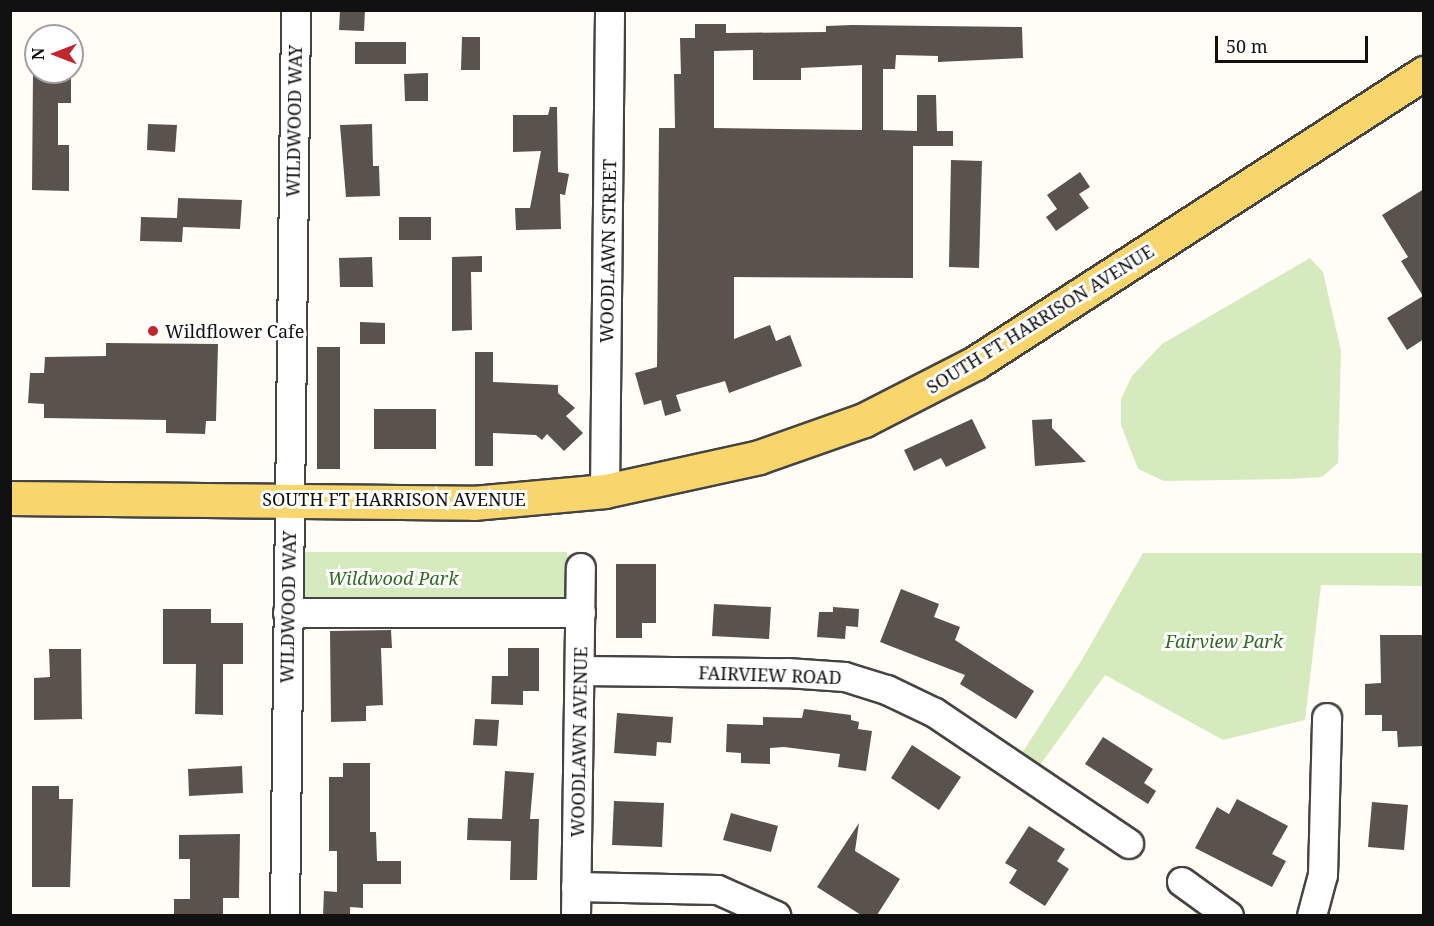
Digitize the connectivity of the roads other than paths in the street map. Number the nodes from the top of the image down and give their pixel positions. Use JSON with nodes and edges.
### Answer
{"nodes":[{"id":1,"x":296,"y":10,"type":"edge"},
{"id":2,"x":610,"y":10,"type":"edge"},
{"id":3,"x":1424,"y":73,"type":"edge"},
{"id":4,"x":604,"y":491,"type":"junction"},
{"id":5,"x":10,"y":498,"type":"edge"},
{"id":6,"x":289,"y":500,"type":"junction"},
{"id":7,"x":581,"y":568,"type":"dead end"},
{"id":8,"x":288,"y":613,"type":"junction"},
{"id":9,"x":581,"y":613,"type":"junction"},
{"id":10,"x":580,"y":671,"type":"junction"},
{"id":11,"x":1327,"y":718,"type":"dead end"},
{"id":12,"x":1129,"y":844,"type":"dead end"},
{"id":13,"x":1182,"y":882,"type":"dead end"},
{"id":14,"x":576,"y":887,"type":"junction"},
{"id":15,"x":285,"y":915,"type":"edge"},
{"id":16,"x":576,"y":915,"type":"edge"},
{"id":17,"x":776,"y":915,"type":"edge"},
{"id":18,"x":1229,"y":915,"type":"edge"},
{"id":19,"x":1312,"y":915,"type":"edge"}],
"edges":[{"from":1,"to":6,"type":"street","name":"WILDWOOD WAY"},
{"from":2,"to":4,"type":"street","name":"WOODLAWN STREET"},
{"from":3,"to":4,"type":"main road","name":"SOUTH FT HARRISON AVENUE"},
{"from":4,"to":6,"type":"main road","name":"SOUTH FT HARRISON AVENUE"},
{"from":5,"to":6,"type":"main road","name":"SOUTH FT HARRISON AVENUE"},
{"from":6,"to":8,"type":"street","name":"WILDWOOD WAY"},
{"from":7,"to":9,"type":"street","name":"WOODLAWN AVENUE"},
{"from":8,"to":9,"type":"street"},
{"from":8,"to":15,"type":"street","name":"WILDWOOD WAY"},
{"from":9,"to":10,"type":"street","name":"WOODLAWN AVENUE"},
{"from":10,"to":12,"type":"street","name":"FAIRVIEW ROAD"},
{"from":10,"to":14,"type":"street","name":"WOODLAWN AVENUE"},
{"from":11,"to":19,"type":"street"},
{"from":13,"to":18,"type":"street"},
{"from":14,"to":16,"type":"street","name":"WOODLAWN AVENUE"},
{"from":14,"to":17,"type":"street"}]}
